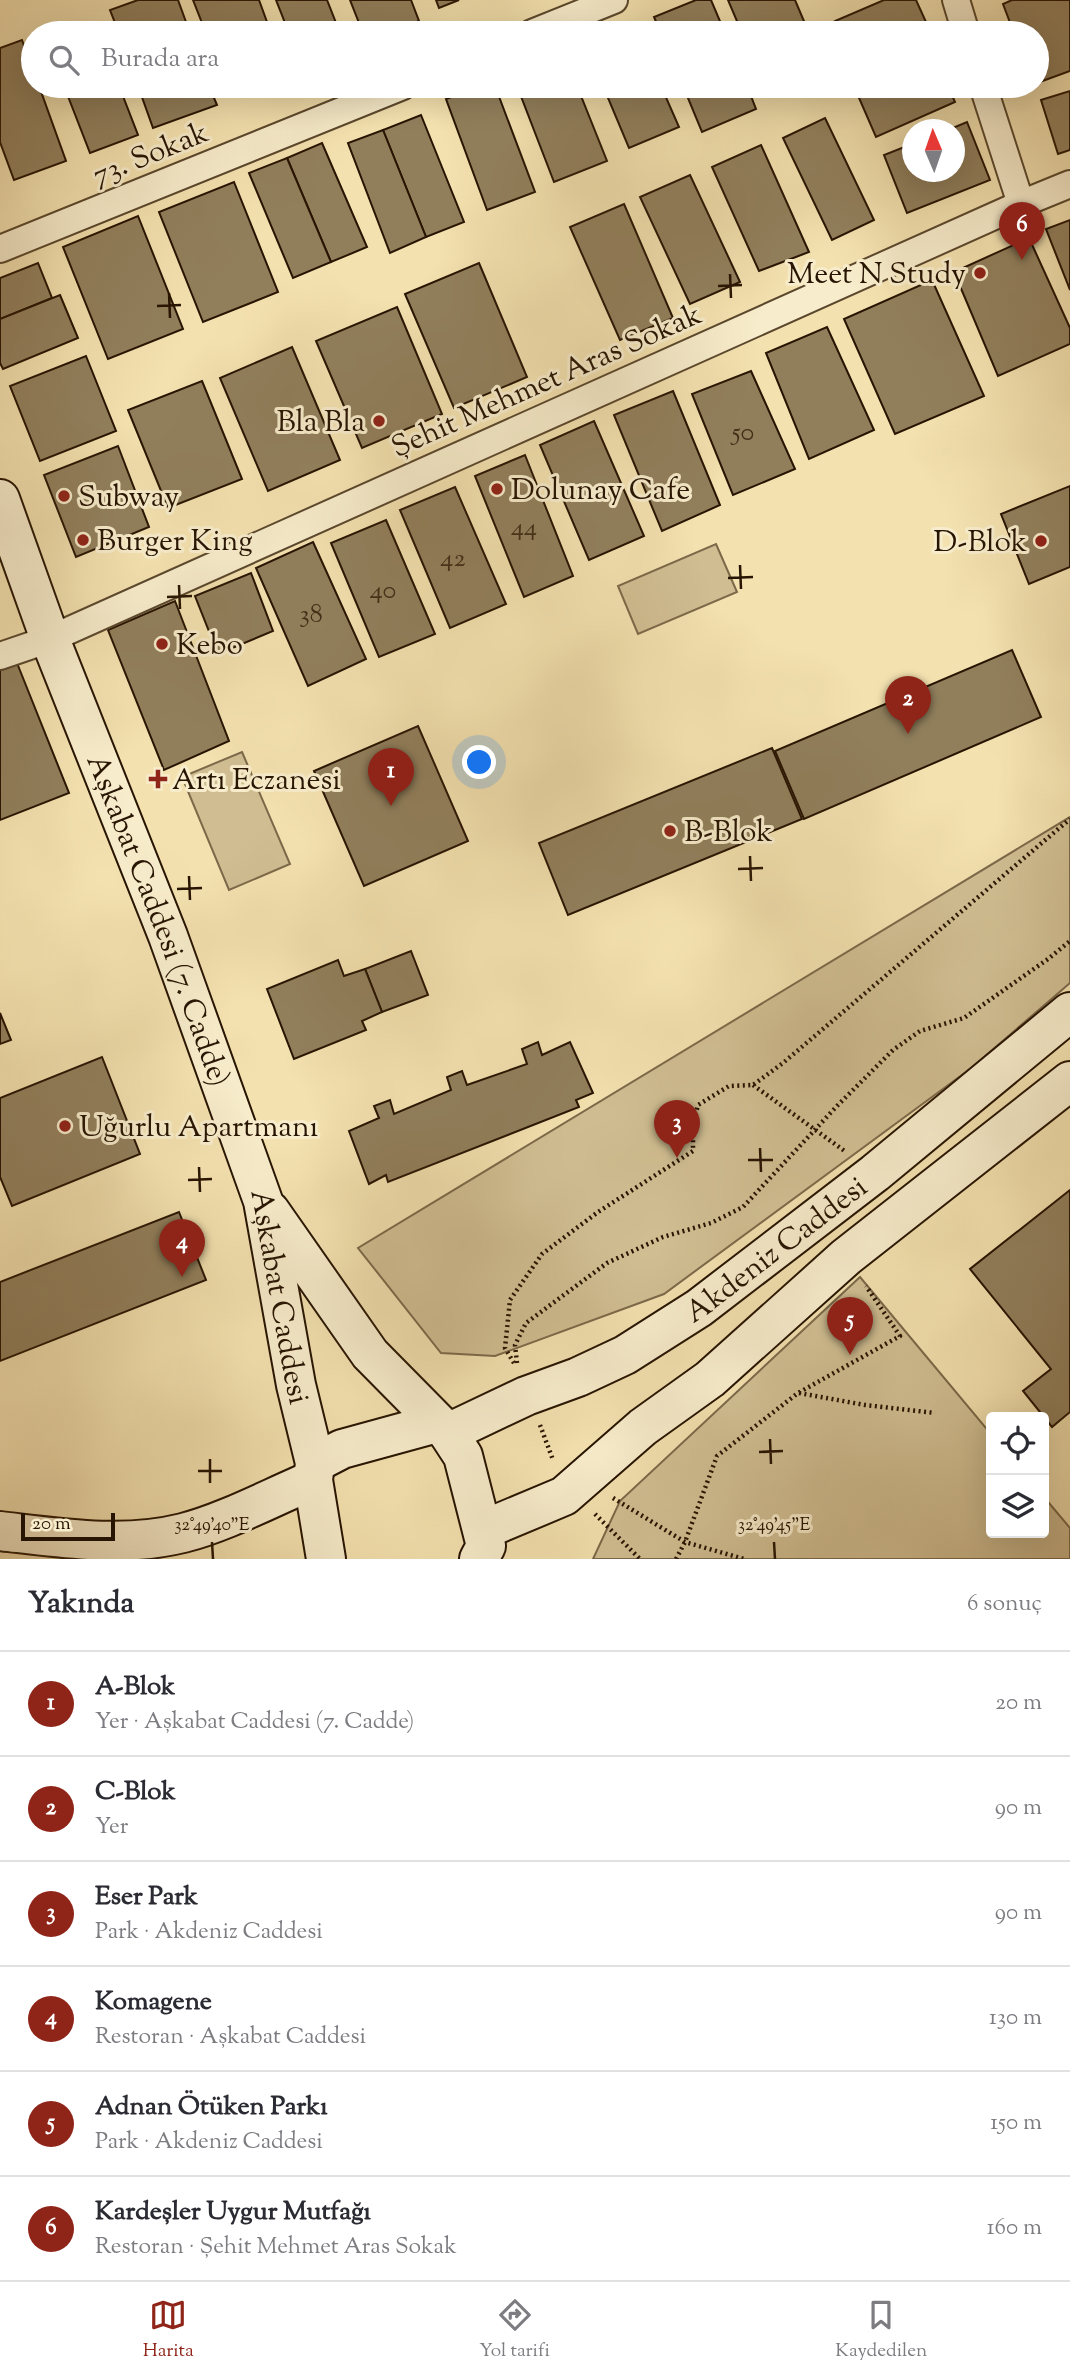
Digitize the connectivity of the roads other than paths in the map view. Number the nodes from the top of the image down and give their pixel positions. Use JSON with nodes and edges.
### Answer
{"nodes":[{"id":1,"x":614,"y":0,"type":"edge"},
{"id":2,"x":956,"y":0,"type":"edge"},
{"id":3,"x":562,"y":21,"type":"edge"},
{"id":4,"x":962,"y":21,"type":"edge"},
{"id":5,"x":373,"y":98,"type":"edge"},
{"id":6,"x":987,"y":98,"type":"edge"},
{"id":7,"x":1070,"y":184,"type":"edge"},
{"id":8,"x":1021,"y":204,"type":"junction"},
{"id":9,"x":0,"y":249,"type":"edge"},
{"id":10,"x":0,"y":499,"type":"edge"},
{"id":11,"x":50,"y":639,"type":"junction"},
{"id":12,"x":0,"y":656,"type":"edge"},
{"id":13,"x":1070,"y":1012,"type":"edge"},
{"id":14,"x":1070,"y":1081,"type":"edge"},
{"id":15,"x":263,"y":1201,"type":"junction"},
{"id":16,"x":442,"y":1428,"type":"junction"},
{"id":17,"x":314,"y":1471,"type":"junction"},
{"id":18,"x":0,"y":1531,"type":"edge"},
{"id":19,"x":481,"y":1552,"type":"edge"},
{"id":20,"x":326,"y":1559,"type":"edge"}],
"edges":[{"from":1,"to":3,"type":"street"},
{"from":2,"to":4,"type":"street"},
{"from":5,"to":9,"type":"street","name":"73. Sokak"},
{"from":6,"to":8,"type":"street"},
{"from":7,"to":8,"type":"street","name":"Şehit Mehmet Aras Sokak"},
{"from":8,"to":11,"type":"street","name":"Şehit Mehmet Aras Sokak"},
{"from":10,"to":11,"type":"main road"},
{"from":11,"to":12,"type":"street","name":"Şehit Mehmet Aras Sokak"},
{"from":11,"to":15,"type":"main road","name":"Aşkabat Caddesi (7. Cadde)"},
{"from":13,"to":16,"type":"main road","name":"Akdeniz Caddesi"},
{"from":14,"to":19,"type":"main road","name":"Akdeniz Caddesi"},
{"from":15,"to":16,"type":"main road","name":"Aşkabat Caddesi"},
{"from":15,"to":17,"type":"main road","name":"Aşkabat Caddesi"},
{"from":16,"to":17,"type":"main road","name":"Akdeniz Caddesi"},
{"from":16,"to":19,"type":"main road","name":"Aşkabat Caddesi"},
{"from":17,"to":18,"type":"main road","name":"Akdeniz Caddesi"},
{"from":17,"to":20,"type":"main road","name":"Aşkabat Caddesi"}]}
